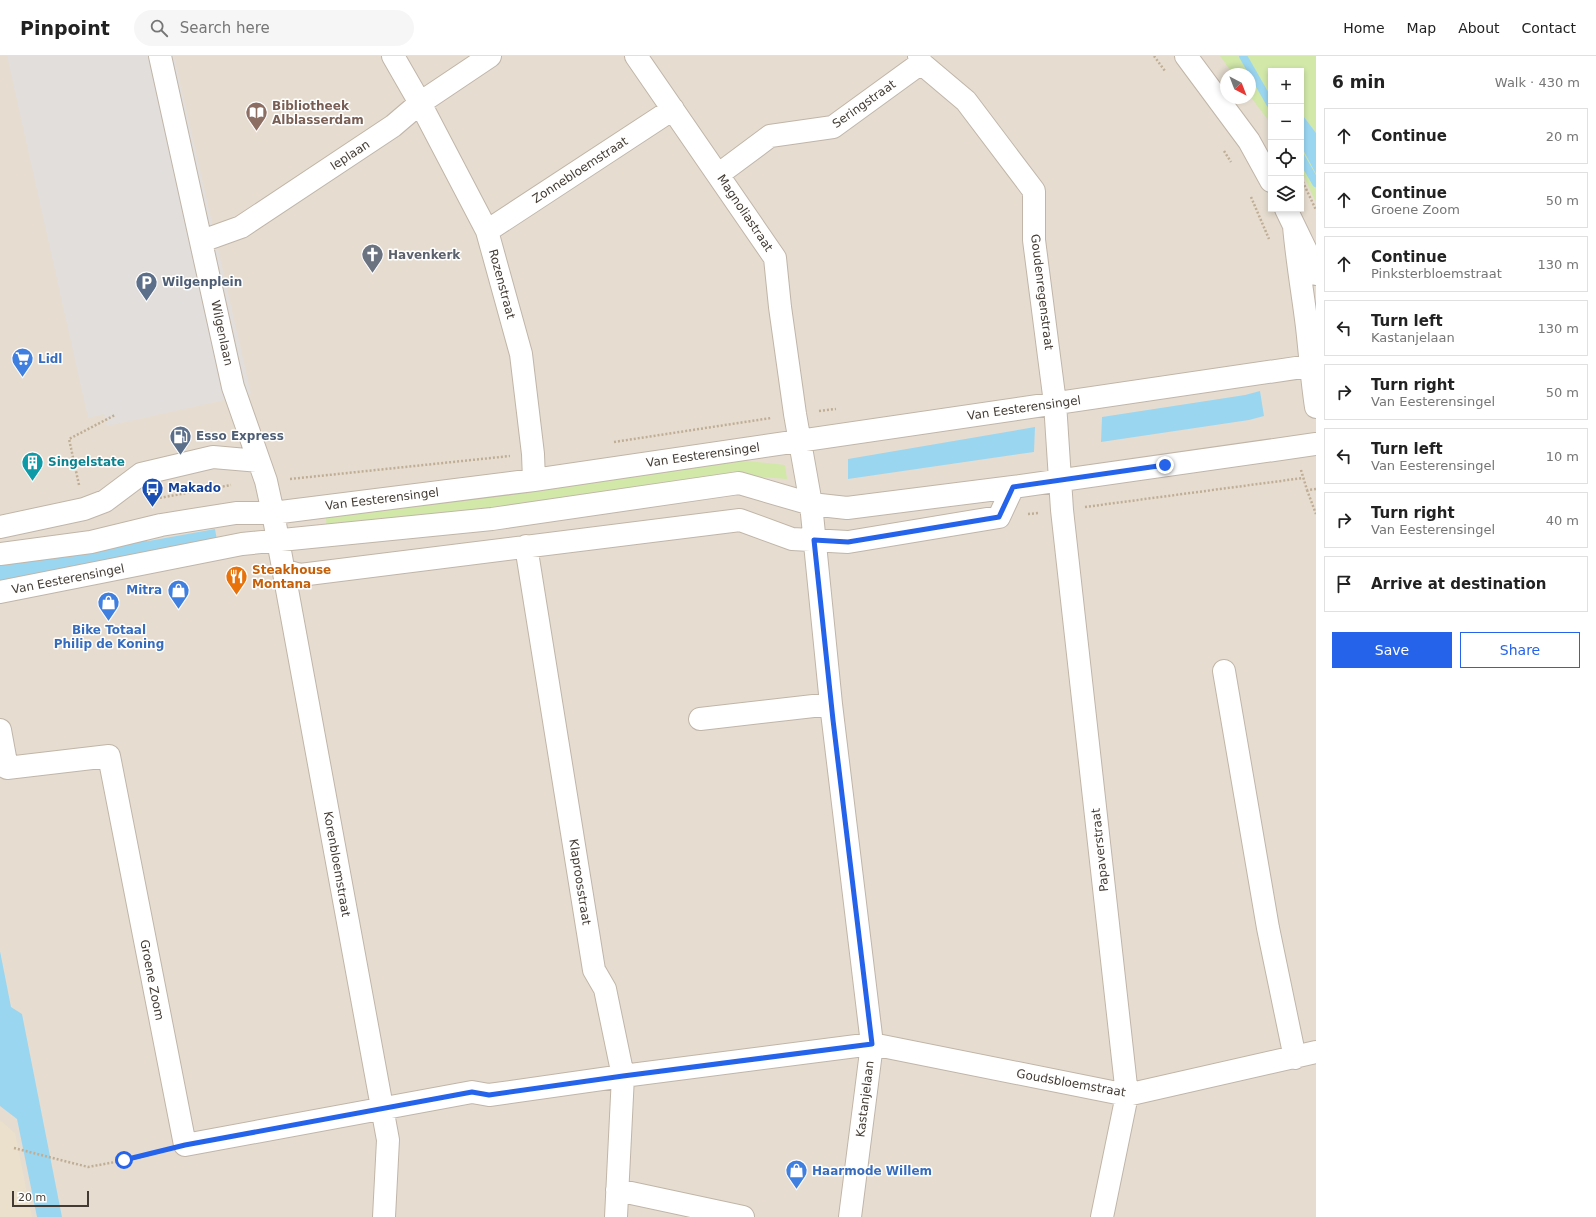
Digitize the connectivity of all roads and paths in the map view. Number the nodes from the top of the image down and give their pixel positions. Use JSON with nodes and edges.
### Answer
{"nodes":[{"id":1,"x":160,"y":56,"type":"edge"},
{"id":2,"x":393,"y":56,"type":"edge"},
{"id":3,"x":490,"y":56,"type":"edge"},
{"id":4,"x":636,"y":56,"type":"edge"},
{"id":5,"x":1154,"y":56,"type":"edge"},
{"id":6,"x":1186,"y":56,"type":"edge"},
{"id":7,"x":920,"y":60,"type":"edge"},
{"id":8,"x":1168,"y":75,"type":"dead end"},
{"id":9,"x":420,"y":103,"type":"junction"},
{"id":10,"x":673,"y":109,"type":"junction"},
{"id":11,"x":1224,"y":150,"type":"dead end"},
{"id":12,"x":1234,"y":168,"type":"dead end"},
{"id":13,"x":719,"y":174,"type":"junction"},
{"id":14,"x":1268,"y":176,"type":"edge"},
{"id":15,"x":1304,"y":184,"type":"edge"},
{"id":16,"x":1249,"y":192,"type":"dead end"},
{"id":17,"x":1316,"y":210,"type":"edge"},
{"id":18,"x":1290,"y":218,"type":"edge"},
{"id":19,"x":487,"y":231,"type":"junction"},
{"id":20,"x":202,"y":241,"type":"junction"},
{"id":21,"x":1270,"y":242,"type":"dead end"},
{"id":22,"x":1316,"y":274,"type":"edge"},
{"id":23,"x":1313,"y":365,"type":"edge"},
{"id":24,"x":1055,"y":403,"type":"junction"},
{"id":25,"x":1316,"y":407,"type":"edge"},
{"id":26,"x":842,"y":408,"type":"dead end"},
{"id":27,"x":795,"y":414,"type":"junction"},
{"id":28,"x":115,"y":415,"type":"dead end"},
{"id":29,"x":799,"y":441,"type":"junction"},
{"id":30,"x":610,"y":442,"type":"dead end"},
{"id":31,"x":1316,"y":444,"type":"edge"},
{"id":32,"x":533,"y":454,"type":"junction"},
{"id":33,"x":259,"y":461,"type":"junction"},
{"id":34,"x":534,"y":480,"type":"junction"},
{"id":35,"x":1061,"y":480,"type":"junction"},
{"id":36,"x":266,"y":481,"type":"junction"},
{"id":37,"x":1013,"y":487,"type":"junction"},
{"id":38,"x":1316,"y":489,"type":"edge"},
{"id":39,"x":1307,"y":490,"type":"junction"},
{"id":40,"x":143,"y":501,"type":"dead end"},
{"id":41,"x":811,"y":504,"type":"junction"},
{"id":42,"x":84,"y":509,"type":"junction"},
{"id":43,"x":1062,"y":510,"type":"junction"},
{"id":44,"x":273,"y":513,"type":"junction"},
{"id":45,"x":1316,"y":514,"type":"edge"},
{"id":46,"x":999,"y":517,"type":"junction"},
{"id":47,"x":0,"y":527,"type":"edge"},
{"id":48,"x":814,"y":540,"type":"junction"},
{"id":49,"x":277,"y":542,"type":"junction"},
{"id":50,"x":526,"y":546,"type":"junction"},
{"id":51,"x":0,"y":554,"type":"edge"},
{"id":52,"x":283,"y":570,"type":"junction"},
{"id":53,"x":0,"y":592,"type":"edge"},
{"id":54,"x":1224,"y":671,"type":"dead end"},
{"id":55,"x":831,"y":704,"type":"junction"},
{"id":56,"x":700,"y":719,"type":"dead end"},
{"id":57,"x":0,"y":730,"type":"edge"},
{"id":58,"x":872,"y":1044,"type":"junction"},
{"id":59,"x":1316,"y":1052,"type":"edge"},
{"id":60,"x":1295,"y":1058,"type":"junction"},
{"id":61,"x":623,"y":1076,"type":"junction"},
{"id":62,"x":1127,"y":1095,"type":"junction"},
{"id":63,"x":382,"y":1108,"type":"junction"},
{"id":64,"x":185,"y":1145,"type":"junction"},
{"id":65,"x":14,"y":1148,"type":"dead end"},
{"id":66,"x":617,"y":1190,"type":"junction"},
{"id":67,"x":384,"y":1217,"type":"edge"},
{"id":68,"x":616,"y":1217,"type":"edge"},
{"id":69,"x":744,"y":1217,"type":"edge"},
{"id":70,"x":850,"y":1217,"type":"edge"},
{"id":71,"x":1102,"y":1217,"type":"edge"}],
"edges":[{"from":1,"to":20,"type":"street","name":"Wilgenlaan"},
{"from":2,"to":9,"type":"street","name":"Rozenstraat"},
{"from":3,"to":9,"type":"street","name":"Ieplaan"},
{"from":4,"to":10,"type":"street","name":"Magnoliastraat"},
{"from":5,"to":8,"type":"path"},
{"from":6,"to":14,"type":"street"},
{"from":7,"to":13,"type":"street","name":"Seringstraat"},
{"from":7,"to":24,"type":"street","name":"Goudenregenstraat"},
{"from":9,"to":19,"type":"street","name":"Rozenstraat"},
{"from":9,"to":20,"type":"street","name":"Ieplaan"},
{"from":10,"to":13,"type":"street","name":"Magnoliastraat"},
{"from":10,"to":19,"type":"street","name":"Zonnebloemstraat"},
{"from":11,"to":12,"type":"path"},
{"from":13,"to":27,"type":"street","name":"Magnoliastraat"},
{"from":15,"to":17,"type":"path"},
{"from":16,"to":21,"type":"path"},
{"from":18,"to":22,"type":"street"},
{"from":18,"to":23,"type":"street"},
{"from":19,"to":32,"type":"street","name":"Rozenstraat"},
{"from":20,"to":33,"type":"street","name":"Wilgenlaan"},
{"from":23,"to":24,"type":"street","name":"Van Eesterensingel"},
{"from":23,"to":25,"type":"street"},
{"from":24,"to":29,"type":"street","name":"Van Eesterensingel"},
{"from":24,"to":35,"type":"street","name":"Goudenregenstraat"},
{"from":26,"to":27,"type":"path"},
{"from":27,"to":29,"type":"street","name":"Magnoliastraat"},
{"from":27,"to":30,"type":"path"},
{"from":28,"to":42,"type":"path"},
{"from":29,"to":34,"type":"street","name":"Van Eesterensingel"},
{"from":29,"to":41,"type":"street","name":"Magnoliastraat"},
{"from":31,"to":35,"type":"street","name":"Van Eesterensingel"},
{"from":32,"to":34,"type":"street","name":"Rozenstraat"},
{"from":32,"to":36,"type":"path"},
{"from":33,"to":36,"type":"street","name":"Wilgenlaan"},
{"from":33,"to":42,"type":"street"},
{"from":34,"to":44,"type":"street","name":"Van Eesterensingel"},
{"from":35,"to":37,"type":"street","name":"Van Eesterensingel"},
{"from":35,"to":43,"type":"street","name":"Papaverstraat"},
{"from":36,"to":40,"type":"path"},
{"from":36,"to":44,"type":"street","name":"Wilgenlaan"},
{"from":37,"to":41,"type":"street","name":"Van Eesterensingel"},
{"from":37,"to":46,"type":"street"},
{"from":38,"to":39,"type":"path"},
{"from":39,"to":43,"type":"path"},
{"from":39,"to":45,"type":"path"},
{"from":41,"to":48,"type":"street","name":"Kastanjelaan"},
{"from":41,"to":49,"type":"street","name":"Van Eesterensingel"},
{"from":42,"to":47,"type":"street"},
{"from":43,"to":46,"type":"path"},
{"from":43,"to":62,"type":"street","name":"Papaverstraat"},
{"from":44,"to":49,"type":"street","name":"Korenbloemstraat"},
{"from":44,"to":51,"type":"street","name":"Van Eesterensingel"},
{"from":46,"to":48,"type":"street"},
{"from":48,"to":50,"type":"street"},
{"from":48,"to":55,"type":"street","name":"Kastanjelaan"},
{"from":49,"to":52,"type":"street","name":"Korenbloemstraat"},
{"from":49,"to":53,"type":"street","name":"Van Eesterensingel"},
{"from":50,"to":52,"type":"street"},
{"from":50,"to":61,"type":"street","name":"Klaproosstraat"},
{"from":52,"to":63,"type":"street","name":"Korenbloemstraat"},
{"from":54,"to":60,"type":"street"},
{"from":55,"to":56,"type":"street"},
{"from":55,"to":58,"type":"street","name":"Kastanjelaan"},
{"from":57,"to":64,"type":"street","name":"Groene Zoom"},
{"from":58,"to":61,"type":"street","name":"Goudsbloemstraat"},
{"from":58,"to":62,"type":"street","name":"Goudsbloemstraat"},
{"from":58,"to":70,"type":"street","name":"Kastanjelaan"},
{"from":59,"to":60,"type":"street","name":"Goudsbloemstraat"},
{"from":60,"to":62,"type":"street","name":"Goudsbloemstraat"},
{"from":61,"to":63,"type":"street","name":"Goudsbloemstraat"},
{"from":61,"to":66,"type":"street","name":"Klaproosstraat"},
{"from":62,"to":71,"type":"street","name":"Papaverstraat"},
{"from":63,"to":64,"type":"street"},
{"from":63,"to":67,"type":"street","name":"Korenbloemstraat"},
{"from":64,"to":65,"type":"path"},
{"from":66,"to":68,"type":"street","name":"Klaproosstraat"},
{"from":66,"to":69,"type":"street"}]}
